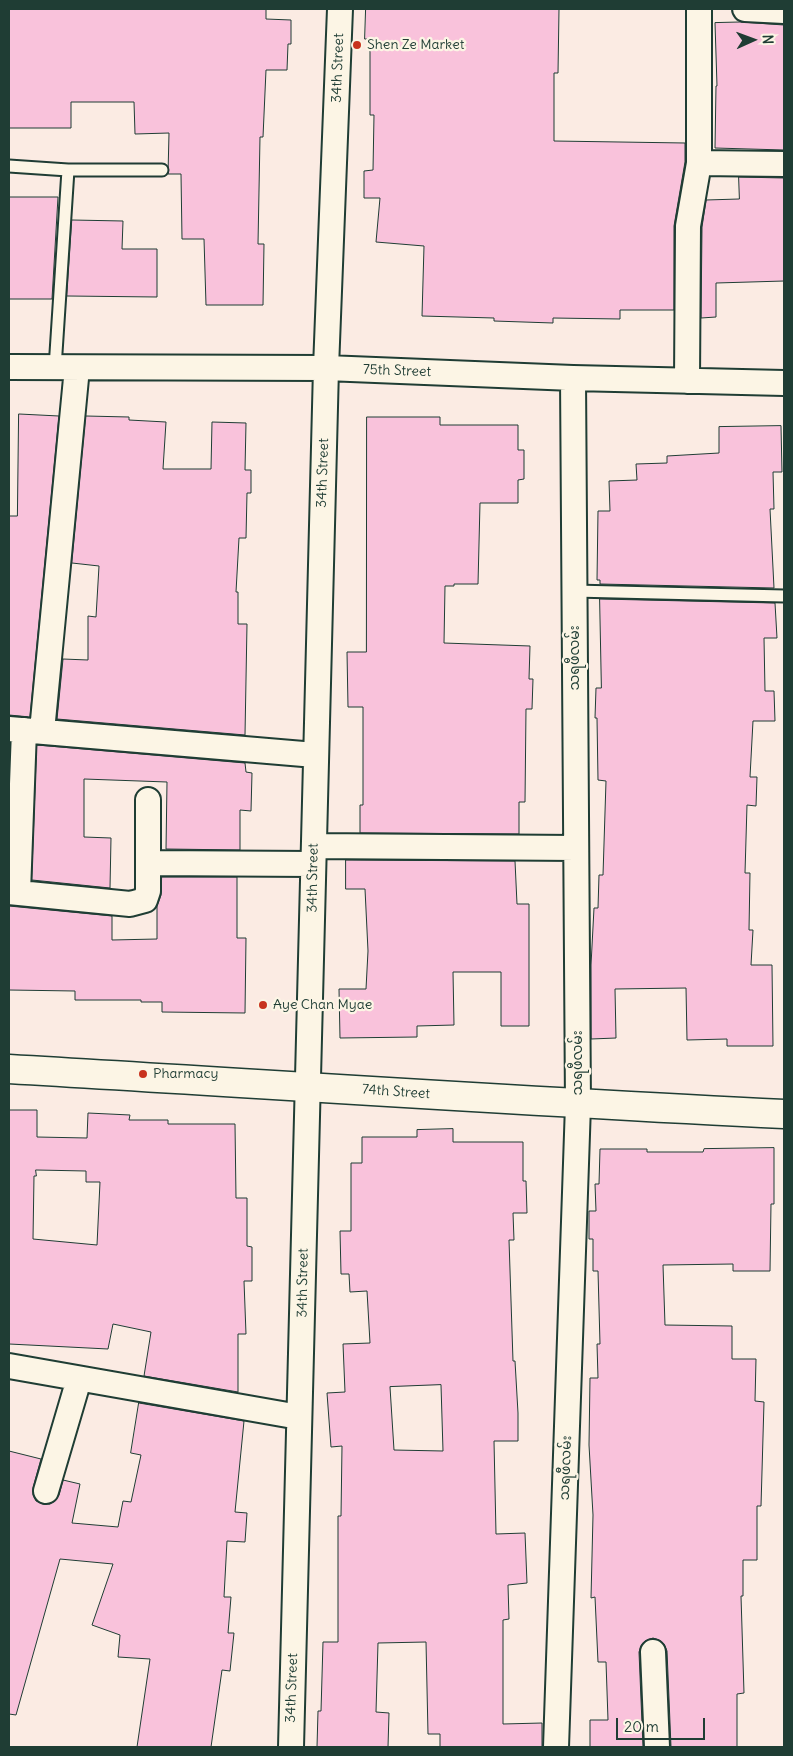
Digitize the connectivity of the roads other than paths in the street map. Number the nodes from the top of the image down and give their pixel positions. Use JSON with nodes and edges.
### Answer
{"nodes":[{"id":1,"x":340,"y":9,"type":"edge"},
{"id":2,"x":700,"y":9,"type":"edge"},
{"id":3,"x":745,"y":9,"type":"edge"},
{"id":4,"x":784,"y":10,"type":"edge"},
{"id":5,"x":699,"y":164,"type":"junction"},
{"id":6,"x":784,"y":164,"type":"edge"},
{"id":7,"x":9,"y":166,"type":"edge"},
{"id":8,"x":68,"y":170,"type":"junction"},
{"id":9,"x":162,"y":170,"type":"dead end"},
{"id":10,"x":9,"y":367,"type":"edge"},
{"id":11,"x":66,"y":368,"type":"junction"},
{"id":12,"x":326,"y":368,"type":"junction"},
{"id":13,"x":572,"y":378,"type":"junction"},
{"id":14,"x":687,"y":381,"type":"junction"},
{"id":15,"x":784,"y":383,"type":"edge"},
{"id":16,"x":574,"y":591,"type":"junction"},
{"id":17,"x":784,"y":596,"type":"edge"},
{"id":18,"x":25,"y":730,"type":"edge"},
{"id":19,"x":315,"y":755,"type":"junction"},
{"id":20,"x":148,"y":800,"type":"dead end"},
{"id":21,"x":576,"y":848,"type":"junction"},
{"id":22,"x":313,"y":855,"type":"junction"},
{"id":23,"x":148,"y":863,"type":"junction"},
{"id":24,"x":13,"y":892,"type":"edge"},
{"id":25,"x":9,"y":1069,"type":"edge"},
{"id":26,"x":308,"y":1086,"type":"junction"},
{"id":27,"x":578,"y":1105,"type":"junction"},
{"id":28,"x":784,"y":1114,"type":"edge"},
{"id":29,"x":9,"y":1366,"type":"edge"},
{"id":30,"x":78,"y":1379,"type":"junction"},
{"id":31,"x":299,"y":1417,"type":"junction"},
{"id":32,"x":46,"y":1491,"type":"dead end"},
{"id":33,"x":653,"y":1652,"type":"dead end"},
{"id":34,"x":291,"y":1747,"type":"edge"},
{"id":35,"x":556,"y":1747,"type":"edge"},
{"id":36,"x":657,"y":1747,"type":"edge"}],
"edges":[{"from":1,"to":12,"type":"street","name":"34th Street"},
{"from":2,"to":5,"type":"street"},
{"from":3,"to":4,"type":"street"},
{"from":5,"to":6,"type":"street"},
{"from":5,"to":14,"type":"street"},
{"from":7,"to":8,"type":"lane"},
{"from":8,"to":9,"type":"lane"},
{"from":8,"to":11,"type":"lane"},
{"from":10,"to":11,"type":"street","name":"75th Street"},
{"from":11,"to":12,"type":"street","name":"75th Street"},
{"from":11,"to":18,"type":"street"},
{"from":12,"to":13,"type":"street","name":"75th Street"},
{"from":12,"to":19,"type":"street","name":"34th Street"},
{"from":13,"to":14,"type":"street","name":"75th Street"},
{"from":13,"to":16,"type":"street","name":"သရဖီလမ်း"},
{"from":14,"to":15,"type":"street","name":"75th Street"},
{"from":16,"to":17,"type":"lane"},
{"from":16,"to":21,"type":"street","name":"သရဖီလမ်း"},
{"from":18,"to":19,"type":"street"},
{"from":18,"to":24,"type":"street"},
{"from":19,"to":22,"type":"street","name":"34th Street"},
{"from":20,"to":23,"type":"street"},
{"from":21,"to":22,"type":"street"},
{"from":21,"to":27,"type":"street","name":"သရဖီလမ်း"},
{"from":22,"to":23,"type":"street"},
{"from":22,"to":26,"type":"street","name":"34th Street"},
{"from":23,"to":24,"type":"street"},
{"from":25,"to":26,"type":"street","name":"74th Street"},
{"from":26,"to":27,"type":"street","name":"74th Street"},
{"from":26,"to":31,"type":"street","name":"34th Street"},
{"from":27,"to":28,"type":"street","name":"74th Street"},
{"from":27,"to":35,"type":"street","name":"သရဖီလမ်း"},
{"from":29,"to":30,"type":"street"},
{"from":30,"to":31,"type":"street"},
{"from":30,"to":32,"type":"street"},
{"from":31,"to":34,"type":"street","name":"34th Street"},
{"from":33,"to":36,"type":"street"}]}
